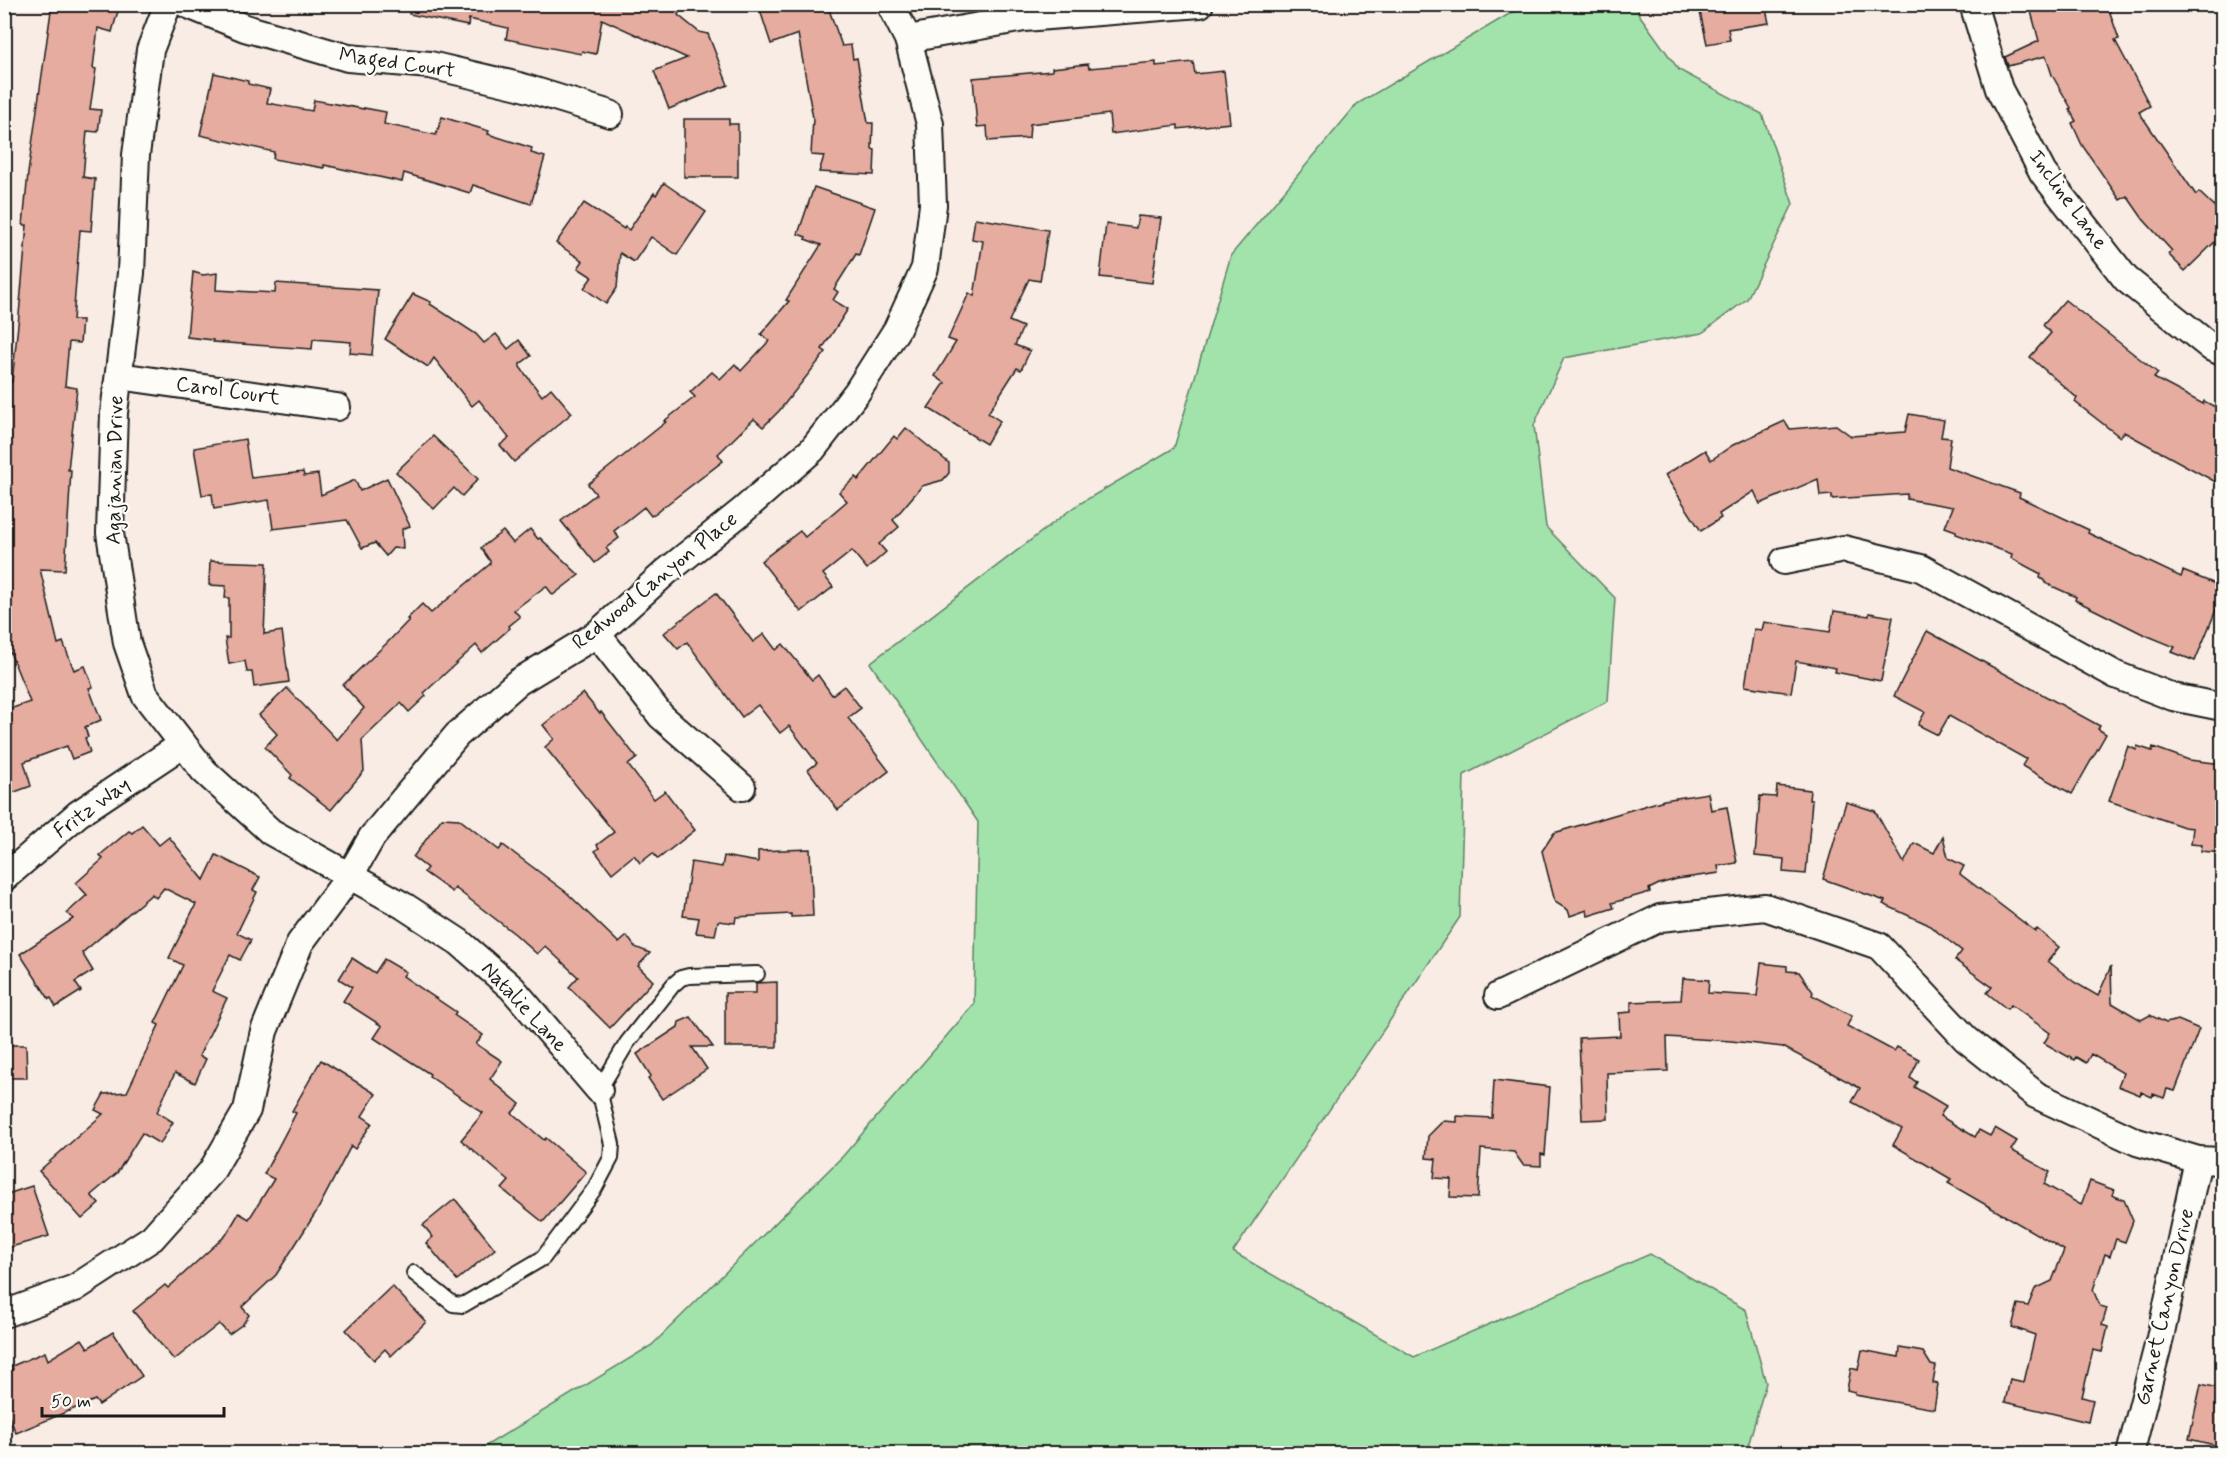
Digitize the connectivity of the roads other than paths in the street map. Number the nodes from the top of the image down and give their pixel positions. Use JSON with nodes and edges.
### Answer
{"nodes":[{"id":1,"x":168,"y":4,"type":"edge"},
{"id":2,"x":186,"y":4,"type":"edge"},
{"id":3,"x":890,"y":4,"type":"edge"},
{"id":4,"x":1200,"y":4,"type":"edge"},
{"id":5,"x":1973,"y":4,"type":"edge"},
{"id":6,"x":908,"y":39,"type":"junction"},
{"id":7,"x":610,"y":114,"type":"dead end"},
{"id":8,"x":2223,"y":352,"type":"edge"},
{"id":9,"x":119,"y":376,"type":"junction"},
{"id":10,"x":337,"y":407,"type":"dead end"},
{"id":11,"x":1784,"y":561,"type":"dead end"},
{"id":12,"x":597,"y":633,"type":"junction"},
{"id":13,"x":2223,"y":707,"type":"edge"},
{"id":14,"x":183,"y":744,"type":"junction"},
{"id":15,"x":741,"y":787,"type":"dead end"},
{"id":16,"x":349,"y":877,"type":"junction"},
{"id":17,"x":4,"y":878,"type":"edge"},
{"id":18,"x":757,"y":974,"type":"dead end"},
{"id":19,"x":1498,"y":996,"type":"dead end"},
{"id":20,"x":599,"y":1090,"type":"junction"},
{"id":21,"x":2210,"y":1160,"type":"edge"},
{"id":22,"x":414,"y":1273,"type":"dead end"},
{"id":23,"x":4,"y":1314,"type":"edge"},
{"id":24,"x":2130,"y":1454,"type":"edge"}],
"edges":[{"from":1,"to":9,"type":"street","name":"Agajanian Drive"},
{"from":2,"to":7,"type":"street","name":"Maged Court"},
{"from":3,"to":6,"type":"street","name":"Redwood Canyon Place"},
{"from":4,"to":6,"type":"street"},
{"from":5,"to":8,"type":"street","name":"Incline Lane"},
{"from":6,"to":12,"type":"street","name":"Redwood Canyon Place"},
{"from":9,"to":10,"type":"street","name":"Carol Court"},
{"from":9,"to":14,"type":"street","name":"Agajanian Drive"},
{"from":11,"to":13,"type":"street"},
{"from":12,"to":15,"type":"street"},
{"from":12,"to":16,"type":"street","name":"Redwood Canyon Place"},
{"from":14,"to":16,"type":"street","name":"Agajanian Drive"},
{"from":14,"to":17,"type":"street","name":"Fritz Way"},
{"from":16,"to":20,"type":"street","name":"Natalie Lane"},
{"from":16,"to":23,"type":"street","name":"Redwood Canyon Place"},
{"from":18,"to":20,"type":"lane"},
{"from":19,"to":21,"type":"street"},
{"from":20,"to":22,"type":"lane"},
{"from":21,"to":24,"type":"street","name":"Garnet Canyon Drive"}]}
